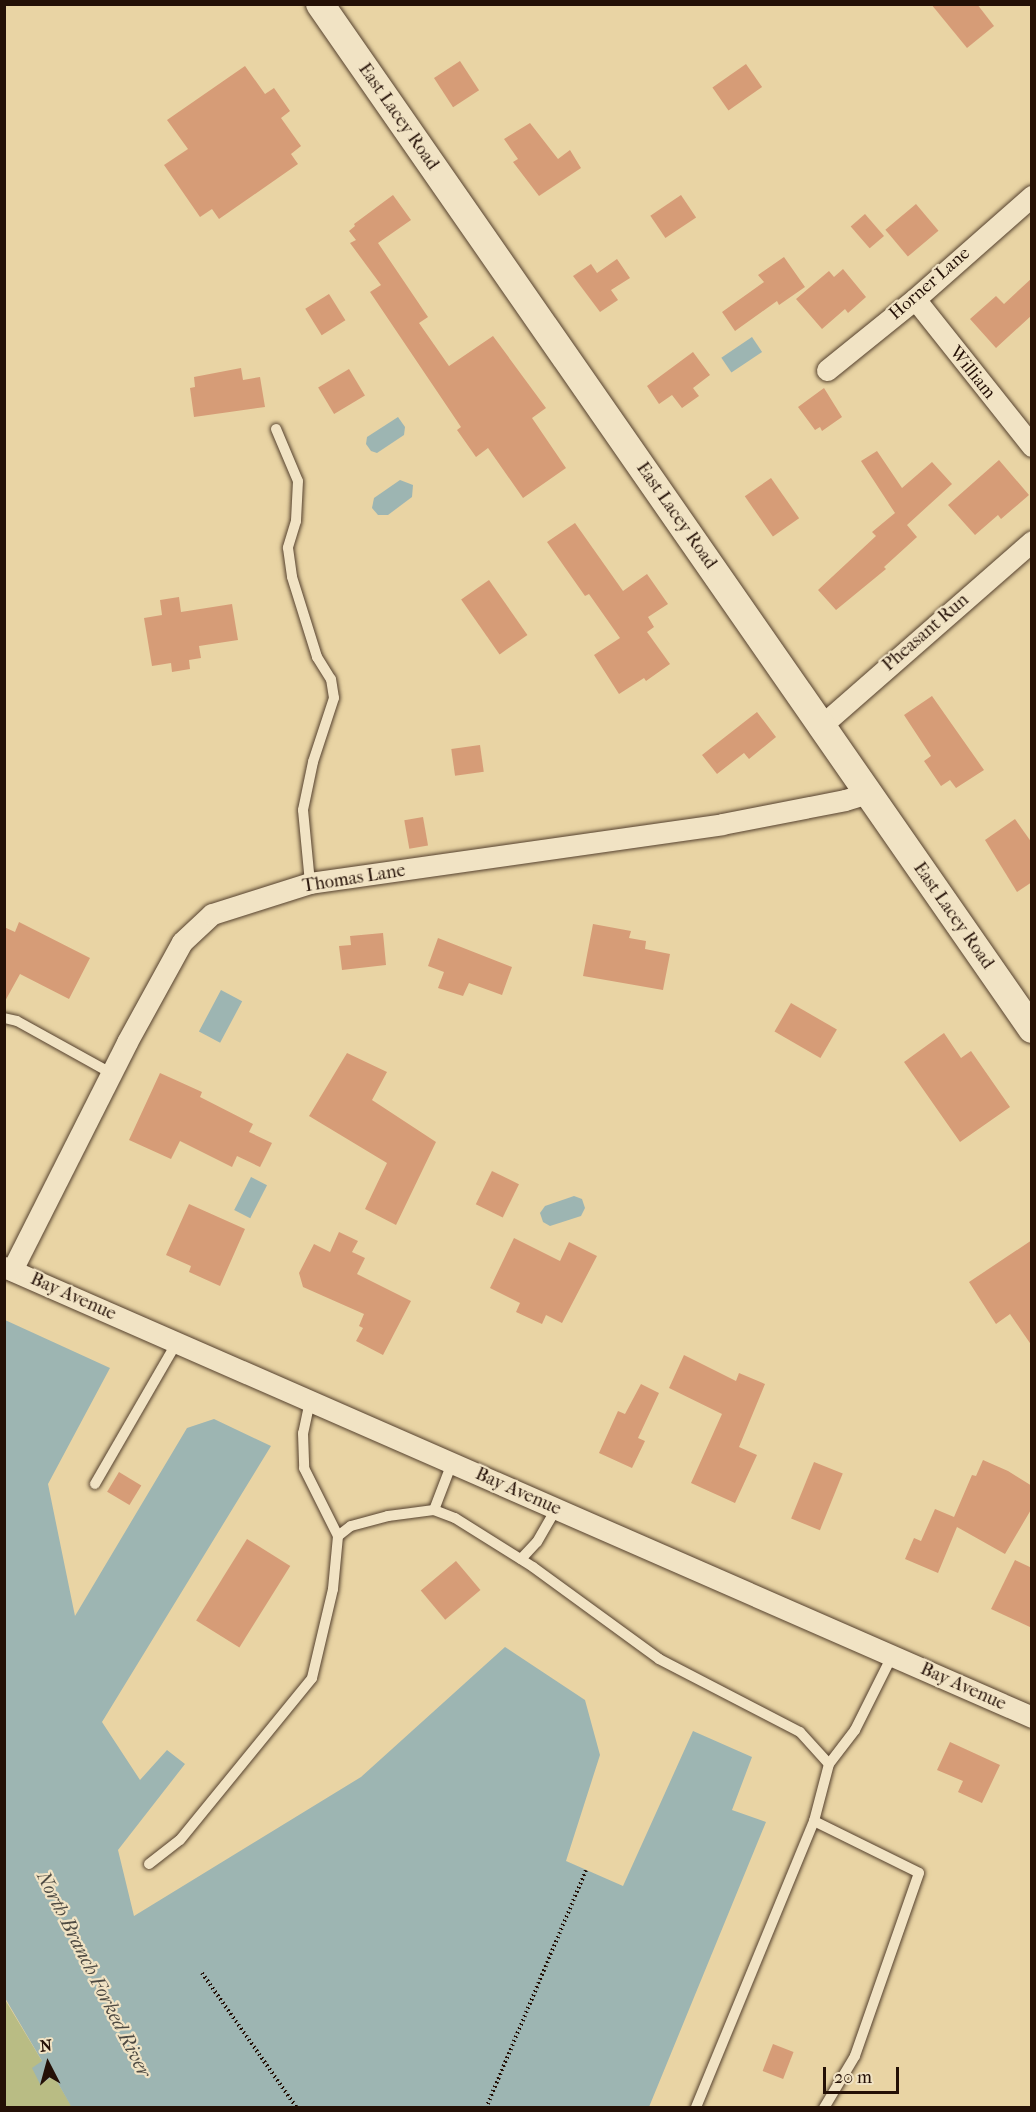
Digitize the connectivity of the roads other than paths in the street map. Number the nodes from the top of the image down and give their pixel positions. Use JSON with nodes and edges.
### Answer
{"nodes":[{"id":1,"x":320,"y":4,"type":"edge"},
{"id":2,"x":1032,"y":196,"type":"edge"},
{"id":3,"x":915,"y":299,"type":"junction"},
{"id":4,"x":827,"y":370,"type":"dead end"},
{"id":5,"x":276,"y":429,"type":"dead end"},
{"id":6,"x":1032,"y":446,"type":"edge"},
{"id":7,"x":1032,"y":541,"type":"edge"},
{"id":8,"x":822,"y":725,"type":"junction"},
{"id":9,"x":867,"y":793,"type":"junction"},
{"id":10,"x":310,"y":883,"type":"junction"},
{"id":11,"x":4,"y":1018,"type":"edge"},
{"id":12,"x":1032,"y":1029,"type":"edge"},
{"id":13,"x":111,"y":1073,"type":"junction"},
{"id":14,"x":8,"y":1268,"type":"edge"},
{"id":15,"x":177,"y":1342,"type":"junction"},
{"id":16,"x":310,"y":1401,"type":"junction"},
{"id":17,"x":452,"y":1463,"type":"junction"},
{"id":18,"x":95,"y":1484,"type":"dead end"},
{"id":19,"x":556,"y":1509,"type":"junction"},
{"id":20,"x":434,"y":1510,"type":"junction"},
{"id":21,"x":338,"y":1536,"type":"junction"},
{"id":22,"x":521,"y":1559,"type":"junction"},
{"id":23,"x":892,"y":1656,"type":"junction"},
{"id":24,"x":1032,"y":1718,"type":"edge"},
{"id":25,"x":829,"y":1764,"type":"junction"},
{"id":26,"x":814,"y":1821,"type":"junction"},
{"id":27,"x":149,"y":1864,"type":"dead end"},
{"id":28,"x":696,"y":2108,"type":"edge"},
{"id":29,"x":824,"y":2108,"type":"edge"}],
"edges":[{"from":1,"to":8,"type":"street","name":"East Lacey Road"},
{"from":2,"to":3,"type":"street","name":"Horner Lane"},
{"from":3,"to":4,"type":"street","name":"Horner Lane"},
{"from":3,"to":6,"type":"street","name":"William"},
{"from":5,"to":10,"type":"lane"},
{"from":7,"to":8,"type":"street","name":"Pheasant Run"},
{"from":8,"to":9,"type":"street","name":"East Lacey Road"},
{"from":9,"to":10,"type":"street","name":"Thomas Lane"},
{"from":9,"to":12,"type":"street","name":"East Lacey Road"},
{"from":10,"to":13,"type":"street","name":"Thomas Lane"},
{"from":11,"to":13,"type":"lane"},
{"from":13,"to":14,"type":"street","name":"Thomas Lane"},
{"from":14,"to":15,"type":"street","name":"Bay Avenue"},
{"from":15,"to":16,"type":"street","name":"Bay Avenue"},
{"from":15,"to":18,"type":"lane"},
{"from":16,"to":17,"type":"street","name":"Bay Avenue"},
{"from":16,"to":21,"type":"lane"},
{"from":17,"to":19,"type":"street","name":"Bay Avenue"},
{"from":17,"to":20,"type":"lane"},
{"from":19,"to":22,"type":"lane"},
{"from":19,"to":23,"type":"street","name":"Bay Avenue"},
{"from":20,"to":21,"type":"lane"},
{"from":20,"to":22,"type":"lane"},
{"from":21,"to":27,"type":"lane"},
{"from":22,"to":25,"type":"lane"},
{"from":23,"to":24,"type":"street","name":"Bay Avenue"},
{"from":23,"to":25,"type":"lane"},
{"from":25,"to":26,"type":"lane"},
{"from":26,"to":28,"type":"lane"},
{"from":26,"to":29,"type":"lane"}]}
